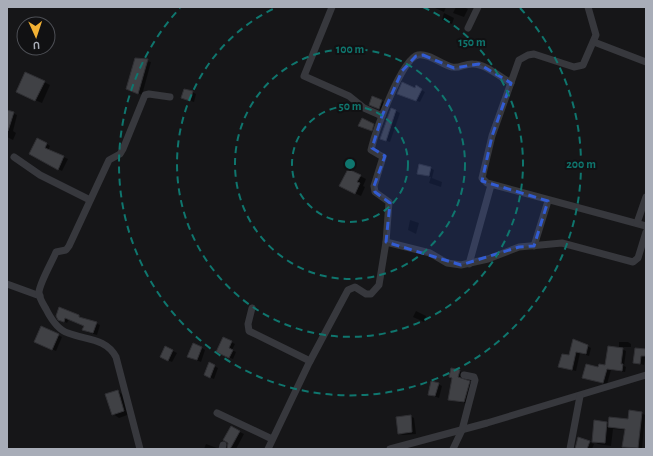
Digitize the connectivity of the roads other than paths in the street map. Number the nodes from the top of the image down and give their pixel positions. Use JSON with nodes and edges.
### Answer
{"nodes":[{"id":1,"x":332,"y":7,"type":"edge"},
{"id":2,"x":478,"y":7,"type":"edge"},
{"id":3,"x":588,"y":7,"type":"edge"},
{"id":4,"x":468,"y":28,"type":"dead end"},
{"id":5,"x":594,"y":42,"type":"junction"},
{"id":6,"x":646,"y":62,"type":"edge"},
{"id":7,"x":511,"y":83,"type":"junction"},
{"id":8,"x":170,"y":97,"type":"dead end"},
{"id":9,"x":382,"y":116,"type":"junction"},
{"id":10,"x":14,"y":157,"type":"dead end"},
{"id":11,"x":491,"y":184,"type":"junction"},
{"id":12,"x":646,"y":197,"type":"edge"},
{"id":13,"x":90,"y":200,"type":"junction"},
{"id":14,"x":548,"y":200,"type":"junction"},
{"id":15,"x":637,"y":224,"type":"junction"},
{"id":16,"x":646,"y":226,"type":"edge"},
{"id":17,"x":646,"y":232,"type":"edge"},
{"id":18,"x":386,"y":242,"type":"junction"},
{"id":19,"x":534,"y":246,"type":"junction"},
{"id":20,"x":469,"y":264,"type":"junction"},
{"id":21,"x":7,"y":284,"type":"edge"},
{"id":22,"x":40,"y":296,"type":"junction"},
{"id":23,"x":252,"y":308,"type":"dead end"},
{"id":24,"x":310,"y":361,"type":"junction"},
{"id":25,"x":464,"y":375,"type":"dead end"},
{"id":26,"x":646,"y":375,"type":"edge"},
{"id":27,"x":580,"y":396,"type":"junction"},
{"id":28,"x":216,"y":413,"type":"dead end"},
{"id":29,"x":462,"y":430,"type":"junction"},
{"id":30,"x":272,"y":439,"type":"junction"},
{"id":31,"x":140,"y":449,"type":"edge"},
{"id":32,"x":268,"y":449,"type":"edge"},
{"id":33,"x":390,"y":449,"type":"edge"},
{"id":34,"x":453,"y":449,"type":"edge"},
{"id":35,"x":570,"y":449,"type":"edge"}],
"edges":[{"from":1,"to":9,"type":"street"},
{"from":2,"to":4,"type":"street"},
{"from":3,"to":5,"type":"street"},
{"from":5,"to":6,"type":"street"},
{"from":5,"to":7,"type":"street"},
{"from":7,"to":9,"type":"street"},
{"from":7,"to":11,"type":"street"},
{"from":8,"to":13,"type":"street"},
{"from":9,"to":18,"type":"street"},
{"from":10,"to":13,"type":"street"},
{"from":11,"to":14,"type":"street"},
{"from":11,"to":20,"type":"street"},
{"from":12,"to":15,"type":"street"},
{"from":13,"to":22,"type":"street"},
{"from":14,"to":15,"type":"street"},
{"from":14,"to":19,"type":"street"},
{"from":15,"to":16,"type":"street"},
{"from":17,"to":19,"type":"street"},
{"from":18,"to":20,"type":"street"},
{"from":18,"to":24,"type":"street"},
{"from":19,"to":20,"type":"street"},
{"from":21,"to":22,"type":"street"},
{"from":22,"to":31,"type":"street"},
{"from":23,"to":24,"type":"street"},
{"from":24,"to":30,"type":"street"},
{"from":25,"to":29,"type":"street"},
{"from":26,"to":27,"type":"street"},
{"from":27,"to":29,"type":"street"},
{"from":27,"to":35,"type":"street"},
{"from":28,"to":30,"type":"street"},
{"from":29,"to":33,"type":"street"},
{"from":29,"to":34,"type":"street"},
{"from":30,"to":32,"type":"street"}]}
